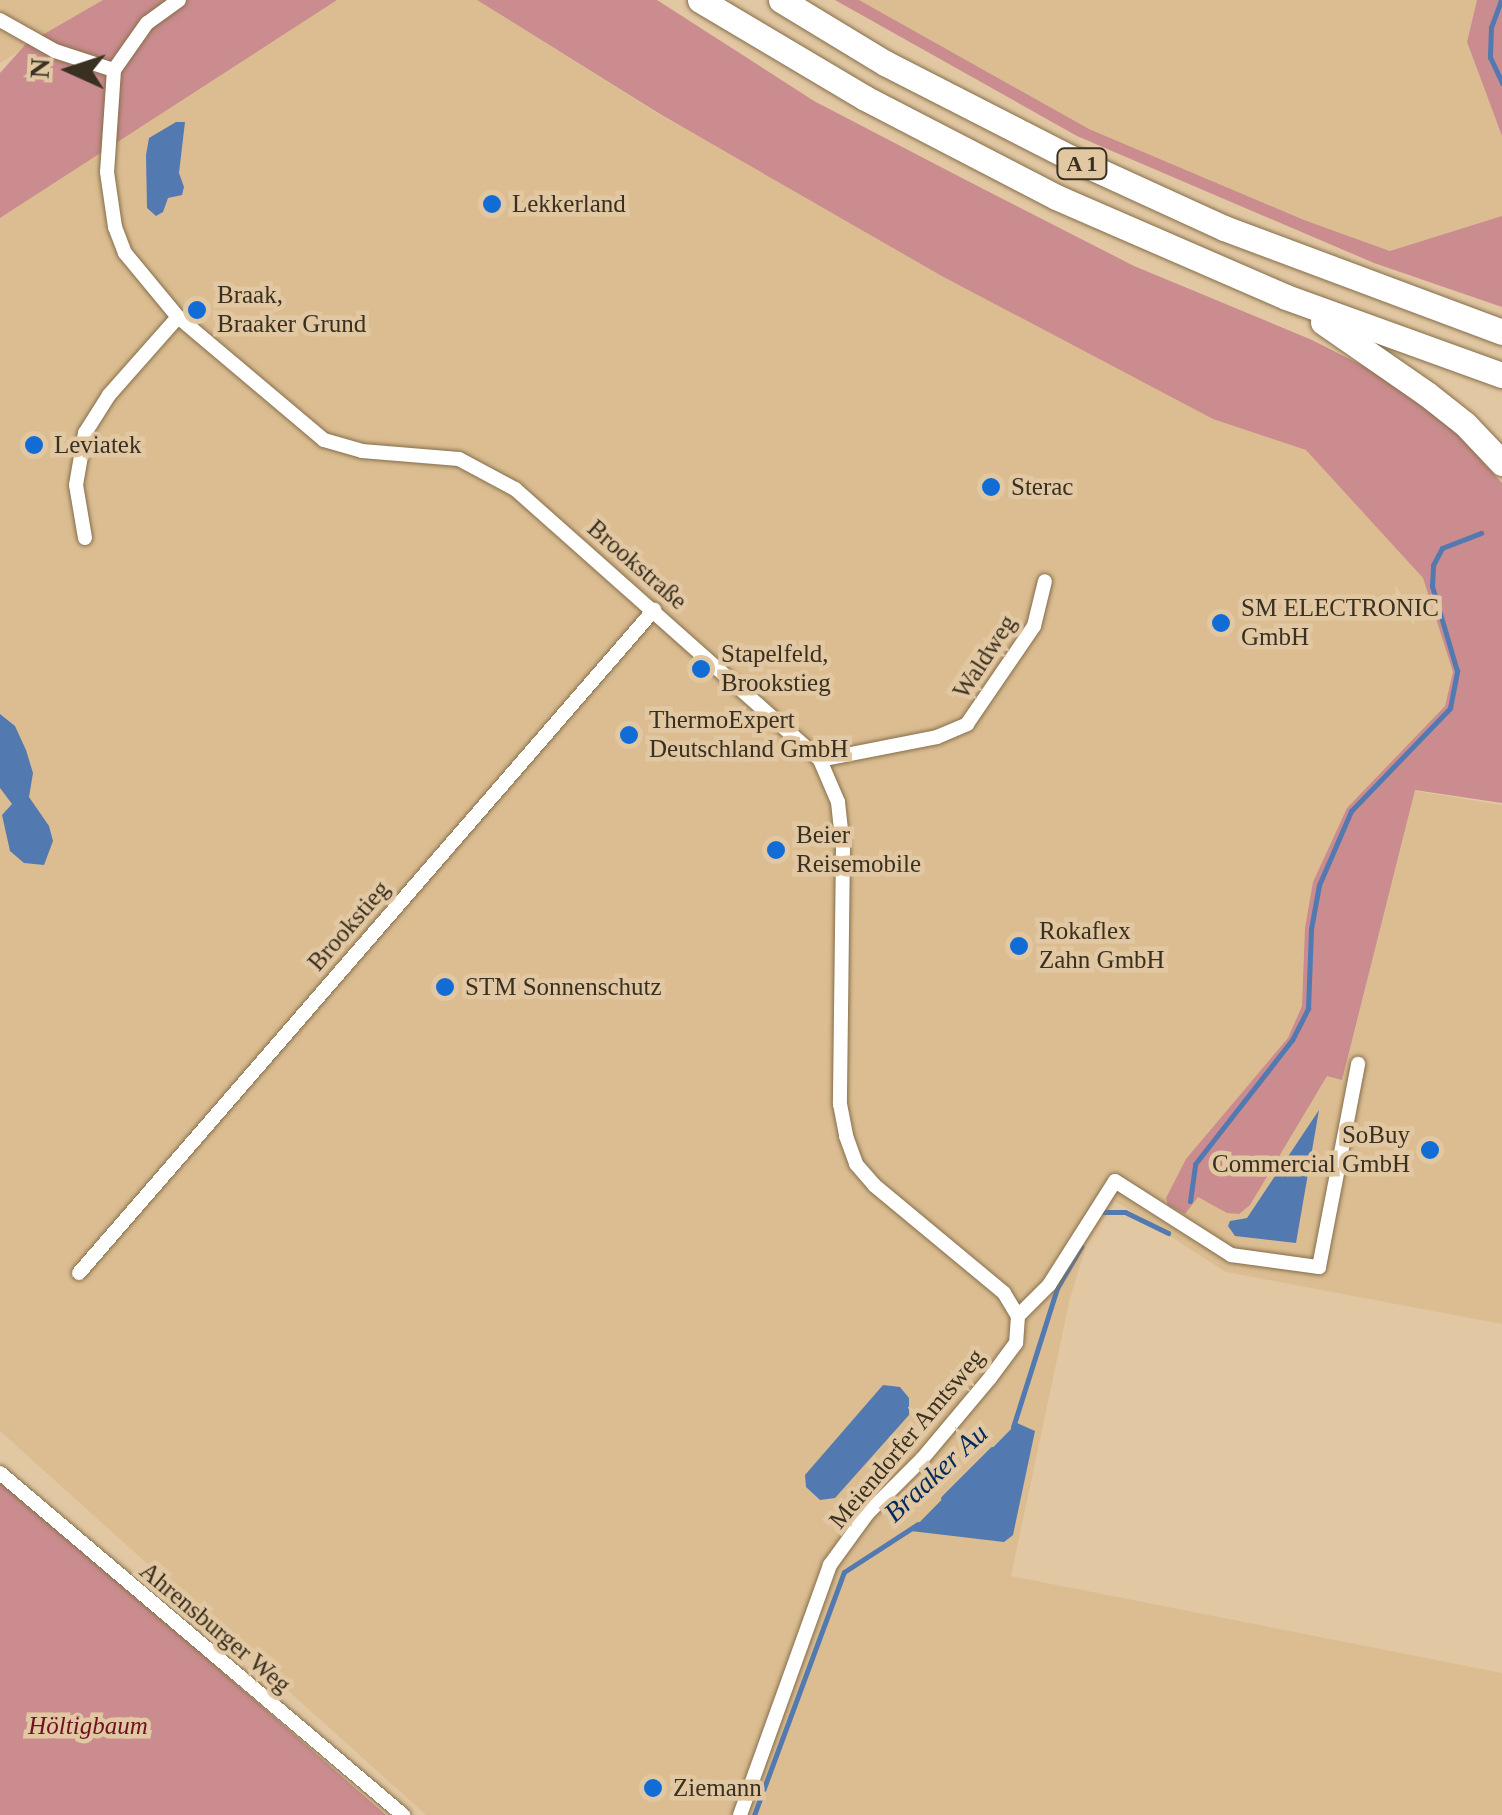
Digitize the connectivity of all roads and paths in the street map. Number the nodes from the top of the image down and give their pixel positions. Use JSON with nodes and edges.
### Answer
{"nodes":[{"id":1,"x":179,"y":0,"type":"edge"},
{"id":2,"x":700,"y":0,"type":"edge"},
{"id":3,"x":781,"y":0,"type":"edge"},
{"id":4,"x":0,"y":20,"type":"edge"},
{"id":5,"x":114,"y":70,"type":"junction"},
{"id":6,"x":1286,"y":297,"type":"junction"},
{"id":7,"x":178,"y":317,"type":"junction"},
{"id":8,"x":1502,"y":332,"type":"edge"},
{"id":9,"x":1502,"y":375,"type":"edge"},
{"id":10,"x":1502,"y":464,"type":"edge"},
{"id":11,"x":86,"y":538,"type":"dead end"},
{"id":12,"x":1045,"y":582,"type":"dead end"},
{"id":13,"x":654,"y":610,"type":"junction"},
{"id":14,"x":820,"y":760,"type":"junction"},
{"id":15,"x":1358,"y":1064,"type":"dead end"},
{"id":16,"x":79,"y":1272,"type":"dead end"},
{"id":17,"x":1018,"y":1316,"type":"junction"},
{"id":18,"x":0,"y":1473,"type":"edge"},
{"id":19,"x":403,"y":1815,"type":"edge"},
{"id":20,"x":740,"y":1815,"type":"edge"}],
"edges":[{"from":1,"to":5,"type":"street"},
{"from":2,"to":6,"type":"highway","number":"A 1"},
{"from":3,"to":8,"type":"highway","number":"A 1"},
{"from":4,"to":5,"type":"street"},
{"from":5,"to":7,"type":"street","name":"Brookstraße"},
{"from":6,"to":9,"type":"highway","number":"A 1"},
{"from":6,"to":10,"type":"highway"},
{"from":7,"to":11,"type":"street"},
{"from":7,"to":13,"type":"street","name":"Brookstraße"},
{"from":12,"to":14,"type":"street","name":"Waldweg"},
{"from":13,"to":14,"type":"street","name":"Brookstraße"},
{"from":13,"to":16,"type":"street","name":"Brookstieg"},
{"from":14,"to":17,"type":"street","name":"Brookstraße"},
{"from":15,"to":17,"type":"street","name":"Meiendorfer Amtsweg"},
{"from":17,"to":20,"type":"street","name":"Meiendorfer Amtsweg"},
{"from":18,"to":19,"type":"street","name":"Ahrensburger Weg"}]}
